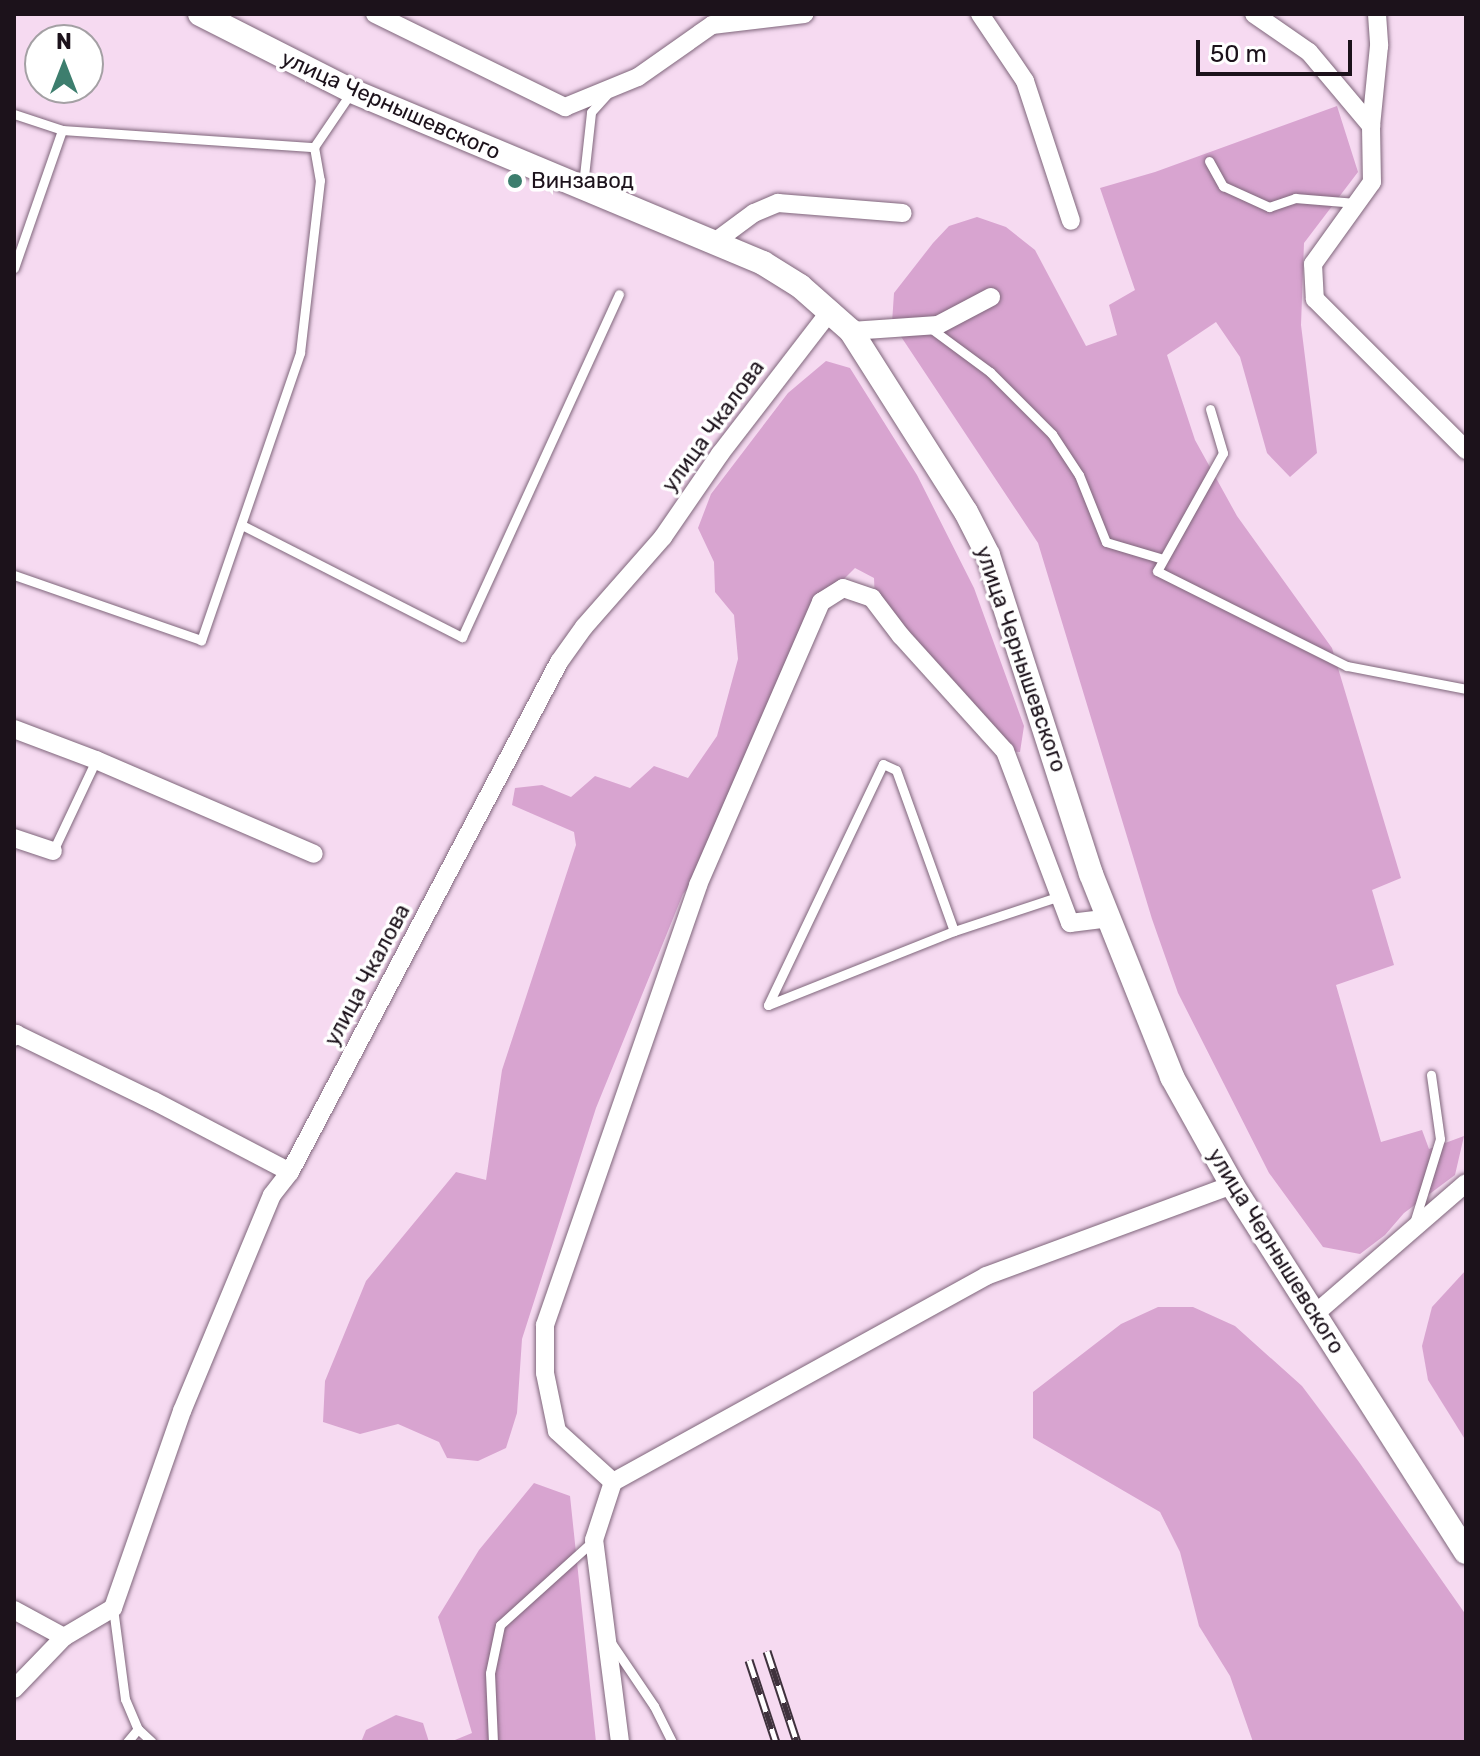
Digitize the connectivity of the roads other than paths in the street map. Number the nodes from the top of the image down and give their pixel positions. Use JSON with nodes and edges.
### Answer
{"nodes":[{"id":1,"x":200,"y":14,"type":"edge"},
{"id":2,"x":375,"y":14,"type":"edge"},
{"id":3,"x":804,"y":14,"type":"edge"},
{"id":4,"x":980,"y":14,"type":"edge"},
{"id":5,"x":1254,"y":14,"type":"edge"},
{"id":6,"x":1377,"y":14,"type":"edge"},
{"id":7,"x":613,"y":87,"type":"junction"},
{"id":8,"x":352,"y":91,"type":"junction"},
{"id":9,"x":14,"y":114,"type":"edge"},
{"id":10,"x":1371,"y":126,"type":"junction"},
{"id":11,"x":62,"y":130,"type":"junction"},
{"id":12,"x":314,"y":147,"type":"junction"},
{"id":13,"x":1209,"y":161,"type":"dead end"},
{"id":14,"x":583,"y":188,"type":"junction"},
{"id":15,"x":1357,"y":203,"type":"junction"},
{"id":16,"x":903,"y":213,"type":"dead end"},
{"id":17,"x":1071,"y":221,"type":"dead end"},
{"id":18,"x":716,"y":241,"type":"junction"},
{"id":19,"x":14,"y":268,"type":"edge"},
{"id":20,"x":619,"y":294,"type":"dead end"},
{"id":21,"x":991,"y":297,"type":"dead end"},
{"id":22,"x":831,"y":310,"type":"junction"},
{"id":23,"x":927,"y":326,"type":"junction"},
{"id":24,"x":851,"y":331,"type":"junction"},
{"id":25,"x":1210,"y":409,"type":"dead end"},
{"id":26,"x":1466,"y":450,"type":"edge"},
{"id":27,"x":242,"y":525,"type":"junction"},
{"id":28,"x":1163,"y":559,"type":"junction"},
{"id":29,"x":14,"y":575,"type":"edge"},
{"id":30,"x":1466,"y":689,"type":"edge"},
{"id":31,"x":14,"y":729,"type":"edge"},
{"id":32,"x":96,"y":760,"type":"junction"},
{"id":33,"x":14,"y":838,"type":"edge"},
{"id":34,"x":53,"y":851,"type":"joint"},
{"id":35,"x":314,"y":854,"type":"dead end"},
{"id":36,"x":1060,"y":896,"type":"junction"},
{"id":37,"x":1108,"y":918,"type":"junction"},
{"id":38,"x":954,"y":931,"type":"junction"},
{"id":39,"x":14,"y":1037,"type":"edge"},
{"id":40,"x":1431,"y":1075,"type":"dead end"},
{"id":41,"x":290,"y":1172,"type":"junction"},
{"id":42,"x":1466,"y":1183,"type":"edge"},
{"id":43,"x":1232,"y":1185,"type":"junction"},
{"id":44,"x":1413,"y":1231,"type":"junction"},
{"id":45,"x":1316,"y":1313,"type":"junction"},
{"id":46,"x":613,"y":1482,"type":"junction"},
{"id":47,"x":594,"y":1540,"type":"junction"},
{"id":48,"x":1466,"y":1552,"type":"edge"},
{"id":49,"x":113,"y":1608,"type":"junction"},
{"id":50,"x":14,"y":1610,"type":"edge"},
{"id":51,"x":64,"y":1637,"type":"junction"},
{"id":52,"x":608,"y":1638,"type":"junction"},
{"id":53,"x":14,"y":1689,"type":"edge"},
{"id":54,"x":138,"y":1729,"type":"junction"},
{"id":55,"x":127,"y":1742,"type":"edge"},
{"id":56,"x":152,"y":1742,"type":"edge"},
{"id":57,"x":493,"y":1742,"type":"edge"},
{"id":58,"x":620,"y":1742,"type":"edge"},
{"id":59,"x":672,"y":1742,"type":"edge"}],
"edges":[{"from":1,"to":8,"type":"main road","name":"улица Чернышевского"},
{"from":2,"to":7,"type":"street"},
{"from":3,"to":7,"type":"street"},
{"from":4,"to":17,"type":"street"},
{"from":5,"to":10,"type":"street"},
{"from":6,"to":10,"type":"street"},
{"from":7,"to":14,"type":"lane"},
{"from":8,"to":12,"type":"lane"},
{"from":8,"to":14,"type":"main road","name":"улица Чернышевского"},
{"from":9,"to":11,"type":"lane"},
{"from":10,"to":15,"type":"street"},
{"from":11,"to":12,"type":"lane"},
{"from":11,"to":19,"type":"lane"},
{"from":12,"to":27,"type":"lane"},
{"from":13,"to":15,"type":"lane"},
{"from":14,"to":18,"type":"main road","name":"улица Чернышевского"},
{"from":15,"to":26,"type":"street"},
{"from":16,"to":18,"type":"street"},
{"from":18,"to":22,"type":"main road","name":"улица Чернышевского"},
{"from":20,"to":27,"type":"lane"},
{"from":21,"to":23,"type":"street"},
{"from":22,"to":24,"type":"main road","name":"улица Чернышевского"},
{"from":22,"to":41,"type":"street","name":"улица Чкалова"},
{"from":23,"to":24,"type":"street"},
{"from":23,"to":28,"type":"lane"},
{"from":24,"to":37,"type":"main road","name":"улица Чернышевского"},
{"from":25,"to":28,"type":"lane"},
{"from":27,"to":29,"type":"lane"},
{"from":28,"to":30,"type":"lane"},
{"from":31,"to":32,"type":"street"},
{"from":32,"to":34,"type":"lane"},
{"from":32,"to":35,"type":"street"},
{"from":33,"to":34,"type":"street"},
{"from":36,"to":37,"type":"street"},
{"from":36,"to":38,"type":"lane"},
{"from":36,"to":46,"type":"street"},
{"from":37,"to":43,"type":"main road","name":"улица Чернышевского"},
{"from":38,"to":38,"type":"lane"},
{"from":39,"to":41,"type":"street"},
{"from":40,"to":44,"type":"lane"},
{"from":41,"to":49,"type":"street","name":"улица Чкалова"},
{"from":42,"to":44,"type":"street"},
{"from":43,"to":45,"type":"main road","name":"улица Чернышевского"},
{"from":43,"to":46,"type":"street"},
{"from":44,"to":45,"type":"street"},
{"from":45,"to":48,"type":"main road","name":"улица Чернышевского"},
{"from":46,"to":47,"type":"street"},
{"from":47,"to":52,"type":"street"},
{"from":47,"to":57,"type":"lane"},
{"from":49,"to":51,"type":"street"},
{"from":49,"to":54,"type":"lane"},
{"from":50,"to":51,"type":"street"},
{"from":51,"to":53,"type":"street"},
{"from":52,"to":58,"type":"street"},
{"from":52,"to":59,"type":"lane"},
{"from":54,"to":55,"type":"lane"},
{"from":54,"to":56,"type":"lane"}]}
